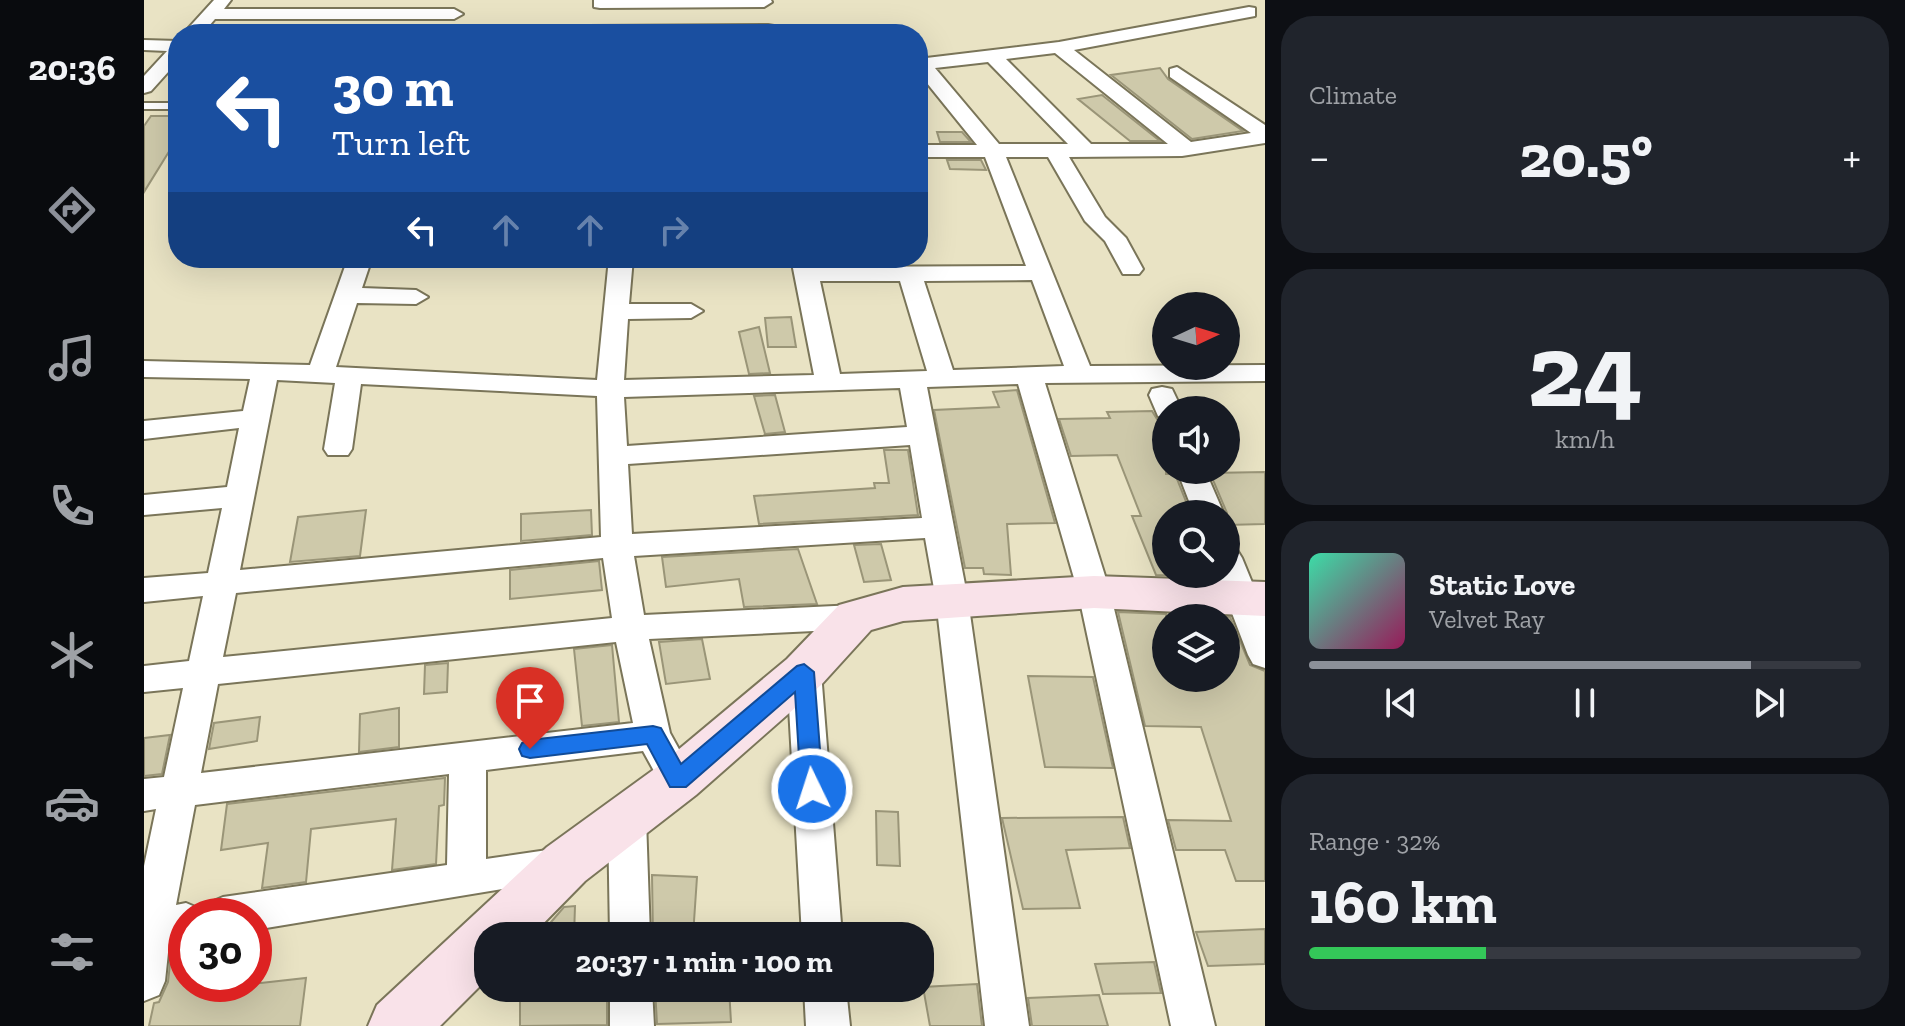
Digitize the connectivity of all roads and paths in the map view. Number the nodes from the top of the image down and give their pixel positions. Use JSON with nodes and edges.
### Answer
{"nodes":[{"id":1,"x":223,"y":0,"type":"edge"},
{"id":2,"x":764,"y":1,"type":"edge"},
{"id":3,"x":600,"y":3,"type":"dead end"},
{"id":4,"x":458,"y":7,"type":"edge"},
{"id":5,"x":1238,"y":11,"type":"edge"},
{"id":6,"x":210,"y":14,"type":"junction"},
{"id":7,"x":1265,"y":21,"type":"edge"},
{"id":8,"x":201,"y":24,"type":"edge"},
{"id":9,"x":767,"y":24,"type":"edge"},
{"id":10,"x":144,"y":45,"type":"edge"},
{"id":11,"x":168,"y":47,"type":"edge"},
{"id":12,"x":1059,"y":47,"type":"junction"},
{"id":13,"x":992,"y":55,"type":"junction"},
{"id":14,"x":168,"y":59,"type":"edge"},
{"id":15,"x":928,"y":64,"type":"edge"},
{"id":16,"x":1177,"y":73,"type":"dead end"},
{"id":17,"x":928,"y":74,"type":"edge"},
{"id":18,"x":144,"y":87,"type":"edge"},
{"id":19,"x":144,"y":106,"type":"edge"},
{"id":20,"x":168,"y":106,"type":"edge"},
{"id":21,"x":1265,"y":136,"type":"edge"},
{"id":22,"x":1182,"y":150,"type":"junction"},
{"id":23,"x":928,"y":151,"type":"edge"},
{"id":24,"x":994,"y":152,"type":"junction"},
{"id":25,"x":1056,"y":152,"type":"junction"},
{"id":26,"x":1087,"y":152,"type":"junction"},
{"id":27,"x":357,"y":268,"type":"edge"},
{"id":28,"x":620,"y":268,"type":"edge"},
{"id":29,"x":805,"y":268,"type":"edge"},
{"id":30,"x":835,"y":268,"type":"edge"},
{"id":31,"x":1131,"y":269,"type":"dead end"},
{"id":32,"x":910,"y":273,"type":"junction"},
{"id":33,"x":1040,"y":273,"type":"junction"},
{"id":34,"x":348,"y":295,"type":"junction"},
{"id":35,"x":416,"y":297,"type":"dead end"},
{"id":36,"x":691,"y":311,"type":"dead end"},
{"id":37,"x":616,"y":312,"type":"junction"},
{"id":38,"x":144,"y":369,"type":"edge"},
{"id":39,"x":265,"y":371,"type":"junction"},
{"id":40,"x":1265,"y":373,"type":"edge"},
{"id":41,"x":1080,"y":374,"type":"junction"},
{"id":42,"x":320,"y":375,"type":"junction"},
{"id":43,"x":1029,"y":375,"type":"junction"},
{"id":44,"x":349,"y":376,"type":"junction"},
{"id":45,"x":942,"y":379,"type":"junction"},
{"id":46,"x":912,"y":380,"type":"junction"},
{"id":47,"x":829,"y":385,"type":"junction"},
{"id":48,"x":610,"y":389,"type":"junction"},
{"id":49,"x":256,"y":418,"type":"junction"},
{"id":50,"x":144,"y":430,"type":"edge"},
{"id":51,"x":922,"y":435,"type":"junction"},
{"id":52,"x":338,"y":449,"type":"dead end"},
{"id":53,"x":613,"y":456,"type":"junction"},
{"id":54,"x":240,"y":496,"type":"junction"},
{"id":55,"x":144,"y":505,"type":"edge"},
{"id":56,"x":939,"y":527,"type":"junction"},
{"id":57,"x":617,"y":546,"type":"junction"},
{"id":58,"x":222,"y":583,"type":"junction"},
{"id":59,"x":1244,"y":585,"type":"edge"},
{"id":60,"x":144,"y":590,"type":"edge"},
{"id":61,"x":1094,"y":592,"type":"junction"},
{"id":62,"x":952,"y":600,"type":"junction"},
{"id":63,"x":855,"y":617,"type":"junction"},
{"id":64,"x":630,"y":628,"type":"junction"},
{"id":65,"x":1265,"y":655,"type":"edge"},
{"id":66,"x":205,"y":672,"type":"junction"},
{"id":67,"x":804,"y":672,"type":"junction"},
{"id":68,"x":144,"y":679,"type":"edge"},
{"id":69,"x":653,"y":735,"type":"junction"},
{"id":70,"x":468,"y":756,"type":"junction"},
{"id":71,"x":678,"y":780,"type":"junction"},
{"id":72,"x":161,"y":793,"type":"edge"},
{"id":73,"x":627,"y":819,"type":"junction"},
{"id":74,"x":566,"y":864,"type":"junction"},
{"id":75,"x":466,"y":879,"type":"junction"},
{"id":76,"x":272,"y":909,"type":"edge"},
{"id":77,"x":506,"y":922,"type":"edge"},
{"id":78,"x":630,"y":922,"type":"edge"},
{"id":79,"x":821,"y":922,"type":"edge"},
{"id":80,"x":160,"y":925,"type":"edge"},
{"id":81,"x":474,"y":953,"type":"edge"},
{"id":82,"x":144,"y":981,"type":"edge"},
{"id":83,"x":631,"y":1002,"type":"edge"},
{"id":84,"x":826,"y":1002,"type":"edge"},
{"id":85,"x":398,"y":1026,"type":"edge"},
{"id":86,"x":632,"y":1026,"type":"edge"},
{"id":87,"x":828,"y":1026,"type":"edge"},
{"id":88,"x":1007,"y":1026,"type":"edge"},
{"id":89,"x":1193,"y":1026,"type":"edge"}],
"edges":[{"from":1,"to":6,"type":"street"},
{"from":2,"to":3,"type":"street"},
{"from":2,"to":9,"type":"street"},
{"from":4,"to":6,"type":"street"},
{"from":5,"to":7,"type":"street"},
{"from":5,"to":12,"type":"street"},
{"from":6,"to":8,"type":"street"},
{"from":10,"to":11,"type":"street"},
{"from":12,"to":13,"type":"street"},
{"from":12,"to":22,"type":"street"},
{"from":13,"to":15,"type":"street"},
{"from":13,"to":26,"type":"street"},
{"from":14,"to":18,"type":"street"},
{"from":16,"to":21,"type":"street"},
{"from":17,"to":24,"type":"street"},
{"from":19,"to":20,"type":"lane"},
{"from":21,"to":22,"type":"street"},
{"from":22,"to":26,"type":"street"},
{"from":23,"to":24,"type":"street"},
{"from":24,"to":25,"type":"street"},
{"from":24,"to":33,"type":"street"},
{"from":25,"to":26,"type":"street"},
{"from":25,"to":31,"type":"street"},
{"from":27,"to":34,"type":"street"},
{"from":28,"to":37,"type":"street"},
{"from":29,"to":47,"type":"street"},
{"from":30,"to":32,"type":"street"},
{"from":32,"to":33,"type":"street"},
{"from":32,"to":45,"type":"street"},
{"from":33,"to":41,"type":"street"},
{"from":34,"to":35,"type":"street"},
{"from":34,"to":42,"type":"street"},
{"from":36,"to":37,"type":"street"},
{"from":37,"to":48,"type":"street"},
{"from":38,"to":39,"type":"street"},
{"from":39,"to":42,"type":"street"},
{"from":39,"to":49,"type":"street"},
{"from":40,"to":41,"type":"street"},
{"from":41,"to":43,"type":"street"},
{"from":42,"to":44,"type":"street"},
{"from":43,"to":45,"type":"street"},
{"from":43,"to":61,"type":"street"},
{"from":44,"to":48,"type":"street"},
{"from":44,"to":52,"type":"street"},
{"from":45,"to":46,"type":"street"},
{"from":46,"to":47,"type":"street"},
{"from":46,"to":51,"type":"street"},
{"from":47,"to":48,"type":"street"},
{"from":48,"to":53,"type":"street"},
{"from":49,"to":50,"type":"street"},
{"from":49,"to":54,"type":"street"},
{"from":51,"to":53,"type":"street"},
{"from":51,"to":56,"type":"street"},
{"from":53,"to":57,"type":"street"},
{"from":54,"to":55,"type":"street"},
{"from":54,"to":58,"type":"street"},
{"from":56,"to":57,"type":"street"},
{"from":56,"to":62,"type":"street"},
{"from":57,"to":58,"type":"street"},
{"from":57,"to":64,"type":"street"},
{"from":58,"to":60,"type":"street"},
{"from":58,"to":66,"type":"street"},
{"from":59,"to":61,"type":"street"},
{"from":59,"to":65,"type":"street"},
{"from":61,"to":62,"type":"street"},
{"from":61,"to":89,"type":"street"},
{"from":62,"to":63,"type":"street"},
{"from":62,"to":88,"type":"street"},
{"from":63,"to":64,"type":"street"},
{"from":63,"to":67,"type":"street"},
{"from":64,"to":66,"type":"street"},
{"from":64,"to":69,"type":"street"},
{"from":66,"to":68,"type":"street"},
{"from":66,"to":72,"type":"street"},
{"from":67,"to":71,"type":"street"},
{"from":67,"to":79,"type":"street"},
{"from":69,"to":70,"type":"street"},
{"from":69,"to":71,"type":"street"},
{"from":70,"to":72,"type":"street"},
{"from":70,"to":75,"type":"street"},
{"from":71,"to":73,"type":"street"},
{"from":72,"to":80,"type":"street"},
{"from":73,"to":74,"type":"street"},
{"from":73,"to":78,"type":"street"},
{"from":74,"to":75,"type":"street"},
{"from":74,"to":77,"type":"street"},
{"from":75,"to":76,"type":"street"},
{"from":80,"to":82,"type":"street"},
{"from":81,"to":85,"type":"street"},
{"from":83,"to":86,"type":"street"},
{"from":84,"to":87,"type":"street"}]}
